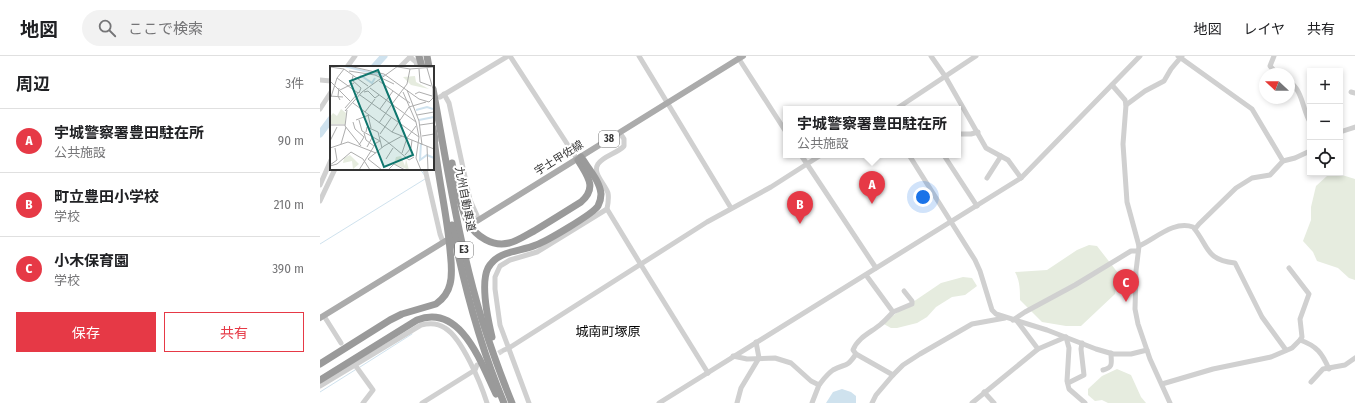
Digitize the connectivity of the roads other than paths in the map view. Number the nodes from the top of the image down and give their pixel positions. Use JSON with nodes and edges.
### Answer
{"nodes":[{"id":1,"x":355,"y":56,"type":"edge"},
{"id":2,"x":411,"y":56,"type":"edge"},
{"id":3,"x":419,"y":56,"type":"edge"},
{"id":4,"x":427,"y":56,"type":"edge"},
{"id":5,"x":509,"y":56,"type":"edge"},
{"id":6,"x":639,"y":56,"type":"edge"},
{"id":7,"x":931,"y":56,"type":"edge"},
{"id":8,"x":976,"y":56,"type":"edge"},
{"id":9,"x":1140,"y":56,"type":"edge"},
{"id":10,"x":1181,"y":56,"type":"edge"},
{"id":11,"x":1274,"y":56,"type":"edge"},
{"id":12,"x":740,"y":57,"type":"edge"},
{"id":13,"x":348,"y":66,"type":"edge"},
{"id":14,"x":401,"y":66,"type":"edge"},
{"id":15,"x":417,"y":66,"type":"edge"},
{"id":16,"x":422,"y":66,"type":"edge"},
{"id":17,"x":429,"y":66,"type":"edge"},
{"id":18,"x":1272,"y":68,"type":"edge"},
{"id":19,"x":945,"y":76,"type":"junction"},
{"id":20,"x":320,"y":80,"type":"edge"},
{"id":21,"x":330,"y":81,"type":"edge"},
{"id":22,"x":1112,"y":85,"type":"junction"},
{"id":23,"x":1295,"y":85,"type":"edge"},
{"id":24,"x":438,"y":93,"type":"edge"},
{"id":25,"x":330,"y":94,"type":"edge"},
{"id":26,"x":668,"y":103,"type":"junction"},
{"id":27,"x":900,"y":106,"type":"edge"},
{"id":28,"x":1126,"y":106,"type":"junction"},
{"id":29,"x":320,"y":109,"type":"edge"},
{"id":30,"x":1307,"y":114,"type":"edge"},
{"id":31,"x":1355,"y":121,"type":"edge"},
{"id":32,"x":783,"y":127,"type":"edge"},
{"id":33,"x":1352,"y":127,"type":"edge"},
{"id":34,"x":978,"y":132,"type":"junction"},
{"id":35,"x":620,"y":133,"type":"junction"},
{"id":36,"x":961,"y":134,"type":"edge"},
{"id":37,"x":434,"y":136,"type":"joint"},
{"id":38,"x":1307,"y":152,"type":"edge"},
{"id":39,"x":1001,"y":156,"type":"junction"},
{"id":40,"x":579,"y":158,"type":"junction"},
{"id":41,"x":803,"y":158,"type":"edge"},
{"id":42,"x":816,"y":158,"type":"edge"},
{"id":43,"x":910,"y":158,"type":"edge"},
{"id":44,"x":946,"y":158,"type":"edge"},
{"id":45,"x":1283,"y":161,"type":"junction"},
{"id":46,"x":330,"y":162,"type":"edge"},
{"id":47,"x":807,"y":164,"type":"junction"},
{"id":48,"x":335,"y":170,"type":"edge"},
{"id":49,"x":425,"y":170,"type":"edge"},
{"id":50,"x":987,"y":178,"type":"dead end"},
{"id":51,"x":1021,"y":178,"type":"junction"},
{"id":52,"x":320,"y":185,"type":"edge"},
{"id":53,"x":320,"y":201,"type":"edge"},
{"id":54,"x":976,"y":206,"type":"junction"},
{"id":55,"x":732,"y":208,"type":"junction"},
{"id":56,"x":607,"y":209,"type":"junction"},
{"id":57,"x":479,"y":220,"type":"junction"},
{"id":58,"x":951,"y":222,"type":"junction"},
{"id":59,"x":472,"y":224,"type":"dead end"},
{"id":60,"x":1195,"y":229,"type":"junction"},
{"id":61,"x":445,"y":241,"type":"joint"},
{"id":62,"x":1139,"y":249,"type":"junction"},
{"id":63,"x":640,"y":265,"type":"junction"},
{"id":64,"x":876,"y":268,"type":"junction"},
{"id":65,"x":1289,"y":268,"type":"dead end"},
{"id":66,"x":866,"y":275,"type":"junction"},
{"id":67,"x":904,"y":291,"type":"dead end"},
{"id":68,"x":893,"y":312,"type":"junction"},
{"id":69,"x":322,"y":316,"type":"edge"},
{"id":70,"x":1005,"y":318,"type":"junction"},
{"id":71,"x":1015,"y":320,"type":"junction"},
{"id":72,"x":1066,"y":338,"type":"junction"},
{"id":73,"x":1300,"y":340,"type":"junction"},
{"id":74,"x":756,"y":342,"type":"junction"},
{"id":75,"x":341,"y":343,"type":"dead end"},
{"id":76,"x":1082,"y":343,"type":"junction"},
{"id":77,"x":509,"y":348,"type":"junction"},
{"id":78,"x":1038,"y":349,"type":"junction"},
{"id":79,"x":504,"y":350,"type":"tunnel mouth"},
{"id":80,"x":1147,"y":350,"type":"junction"},
{"id":81,"x":1286,"y":350,"type":"junction"},
{"id":82,"x":1111,"y":353,"type":"junction"},
{"id":83,"x":856,"y":354,"type":"junction"},
{"id":84,"x":733,"y":356,"type":"junction"},
{"id":85,"x":759,"y":358,"type":"junction"},
{"id":86,"x":1355,"y":358,"type":"edge"},
{"id":87,"x":320,"y":364,"type":"edge"},
{"id":88,"x":355,"y":365,"type":"junction"},
{"id":89,"x":476,"y":368,"type":"junction"},
{"id":90,"x":1329,"y":368,"type":"junction"},
{"id":91,"x":1103,"y":370,"type":"dead end"},
{"id":92,"x":708,"y":373,"type":"junction"},
{"id":93,"x":893,"y":375,"type":"junction"},
{"id":94,"x":320,"y":380,"type":"edge"},
{"id":95,"x":1311,"y":382,"type":"dead end"},
{"id":96,"x":1068,"y":383,"type":"junction"},
{"id":97,"x":1162,"y":384,"type":"junction"},
{"id":98,"x":819,"y":385,"type":"junction"},
{"id":99,"x":320,"y":386,"type":"edge"},
{"id":100,"x":984,"y":392,"type":"junction"},
{"id":101,"x":363,"y":403,"type":"edge"},
{"id":102,"x":422,"y":403,"type":"edge"},
{"id":103,"x":487,"y":403,"type":"edge"},
{"id":104,"x":500,"y":403,"type":"edge"},
{"id":105,"x":504,"y":403,"type":"edge"},
{"id":106,"x":513,"y":403,"type":"edge"},
{"id":107,"x":529,"y":403,"type":"edge"},
{"id":108,"x":659,"y":403,"type":"edge"},
{"id":109,"x":737,"y":403,"type":"edge"},
{"id":110,"x":812,"y":403,"type":"edge"},
{"id":111,"x":872,"y":403,"type":"edge"},
{"id":112,"x":972,"y":403,"type":"edge"},
{"id":113,"x":994,"y":403,"type":"edge"},
{"id":114,"x":1085,"y":403,"type":"edge"},
{"id":115,"x":1170,"y":403,"type":"edge"}],
"edges":[{"from":1,"to":13,"type":"street"},
{"from":2,"to":14,"type":"street"},
{"from":2,"to":15,"type":"street"},
{"from":3,"to":16,"type":"highway"},
{"from":4,"to":17,"type":"highway"},
{"from":5,"to":24,"type":"street"},
{"from":5,"to":40,"type":"street"},
{"from":6,"to":26,"type":"street"},
{"from":7,"to":19,"type":"street"},
{"from":8,"to":19,"type":"street"},
{"from":9,"to":22,"type":"street"},
{"from":10,"to":28,"type":"street"},
{"from":10,"to":45,"type":"street"},
{"from":11,"to":18,"type":"street"},
{"from":12,"to":26,"type":"main road","name":"宇土甲佐線","number":"38"},
{"from":12,"to":32,"type":"street"},
{"from":19,"to":27,"type":"street"},
{"from":19,"to":34,"type":"street"},
{"from":20,"to":21,"type":"street"},
{"from":22,"to":28,"type":"street"},
{"from":22,"to":51,"type":"street"},
{"from":23,"to":30,"type":"street"},
{"from":24,"to":40,"type":"highway"},
{"from":24,"to":57,"type":"street"},
{"from":24,"to":106,"type":"highway","name":"九州自動車道","number":"E3"},
{"from":25,"to":29,"type":"street"},
{"from":26,"to":35,"type":"main road","name":"宇土甲佐線","number":"38"},
{"from":26,"to":55,"type":"street"},
{"from":28,"to":62,"type":"street"},
{"from":31,"to":33,"type":"street"},
{"from":34,"to":36,"type":"street"},
{"from":34,"to":39,"type":"street"},
{"from":35,"to":40,"type":"main road","name":"宇土甲佐線","number":"38"},
{"from":35,"to":56,"type":"street"},
{"from":37,"to":87,"type":"highway"},
{"from":37,"to":105,"type":"highway","name":"九州自動車道","number":"E3"},
{"from":38,"to":45,"type":"street"},
{"from":39,"to":50,"type":"street"},
{"from":39,"to":51,"type":"street"},
{"from":40,"to":57,"type":"main road","name":"宇土甲佐線","number":"38"},
{"from":40,"to":106,"type":"highway"},
{"from":41,"to":47,"type":"street"},
{"from":42,"to":47,"type":"street"},
{"from":43,"to":58,"type":"street"},
{"from":44,"to":54,"type":"street"},
{"from":45,"to":60,"type":"street"},
{"from":46,"to":52,"type":"street"},
{"from":47,"to":55,"type":"street"},
{"from":47,"to":64,"type":"street"},
{"from":48,"to":53,"type":"street"},
{"from":49,"to":61,"type":"street"},
{"from":51,"to":54,"type":"street"},
{"from":54,"to":58,"type":"street"},
{"from":55,"to":63,"type":"street"},
{"from":56,"to":63,"type":"street"},
{"from":56,"to":77,"type":"street"},
{"from":57,"to":59,"type":"main road","name":"宇土甲佐線","number":"38"},
{"from":58,"to":64,"type":"street"},
{"from":58,"to":70,"type":"street"},
{"from":60,"to":62,"type":"street"},
{"from":60,"to":81,"type":"street"},
{"from":61,"to":69,"type":"main road"},
{"from":62,"to":71,"type":"street"},
{"from":62,"to":80,"type":"street"},
{"from":63,"to":77,"type":"street"},
{"from":63,"to":92,"type":"street"},
{"from":64,"to":66,"type":"street"},
{"from":65,"to":73,"type":"street"},
{"from":66,"to":68,"type":"street"},
{"from":66,"to":74,"type":"street"},
{"from":67,"to":68,"type":"street"},
{"from":68,"to":83,"type":"street"},
{"from":69,"to":75,"type":"street"},
{"from":70,"to":71,"type":"street"},
{"from":70,"to":93,"type":"street"},
{"from":71,"to":72,"type":"street"},
{"from":71,"to":78,"type":"street"},
{"from":72,"to":76,"type":"street"},
{"from":72,"to":78,"type":"street"},
{"from":72,"to":96,"type":"street"},
{"from":73,"to":81,"type":"street"},
{"from":73,"to":90,"type":"street"},
{"from":74,"to":84,"type":"street"},
{"from":74,"to":85,"type":"street"},
{"from":76,"to":82,"type":"street"},
{"from":76,"to":96,"type":"street"},
{"from":77,"to":79,"type":"street"},
{"from":77,"to":107,"type":"street"},
{"from":78,"to":100,"type":"street"},
{"from":80,"to":82,"type":"street"},
{"from":80,"to":97,"type":"street"},
{"from":81,"to":97,"type":"street"},
{"from":82,"to":91,"type":"street"},
{"from":83,"to":93,"type":"street"},
{"from":83,"to":98,"type":"street"},
{"from":84,"to":85,"type":"street"},
{"from":84,"to":92,"type":"street"},
{"from":85,"to":98,"type":"street"},
{"from":85,"to":109,"type":"street"},
{"from":86,"to":90,"type":"street"},
{"from":88,"to":89,"type":"street"},
{"from":88,"to":99,"type":"street"},
{"from":88,"to":101,"type":"street"},
{"from":89,"to":102,"type":"street"},
{"from":89,"to":103,"type":"street"},
{"from":90,"to":95,"type":"street"},
{"from":92,"to":108,"type":"street"},
{"from":93,"to":111,"type":"street"},
{"from":94,"to":104,"type":"highway"},
{"from":96,"to":114,"type":"street"},
{"from":97,"to":115,"type":"street"},
{"from":98,"to":110,"type":"street"},
{"from":100,"to":112,"type":"street"},
{"from":100,"to":113,"type":"street"}]}
